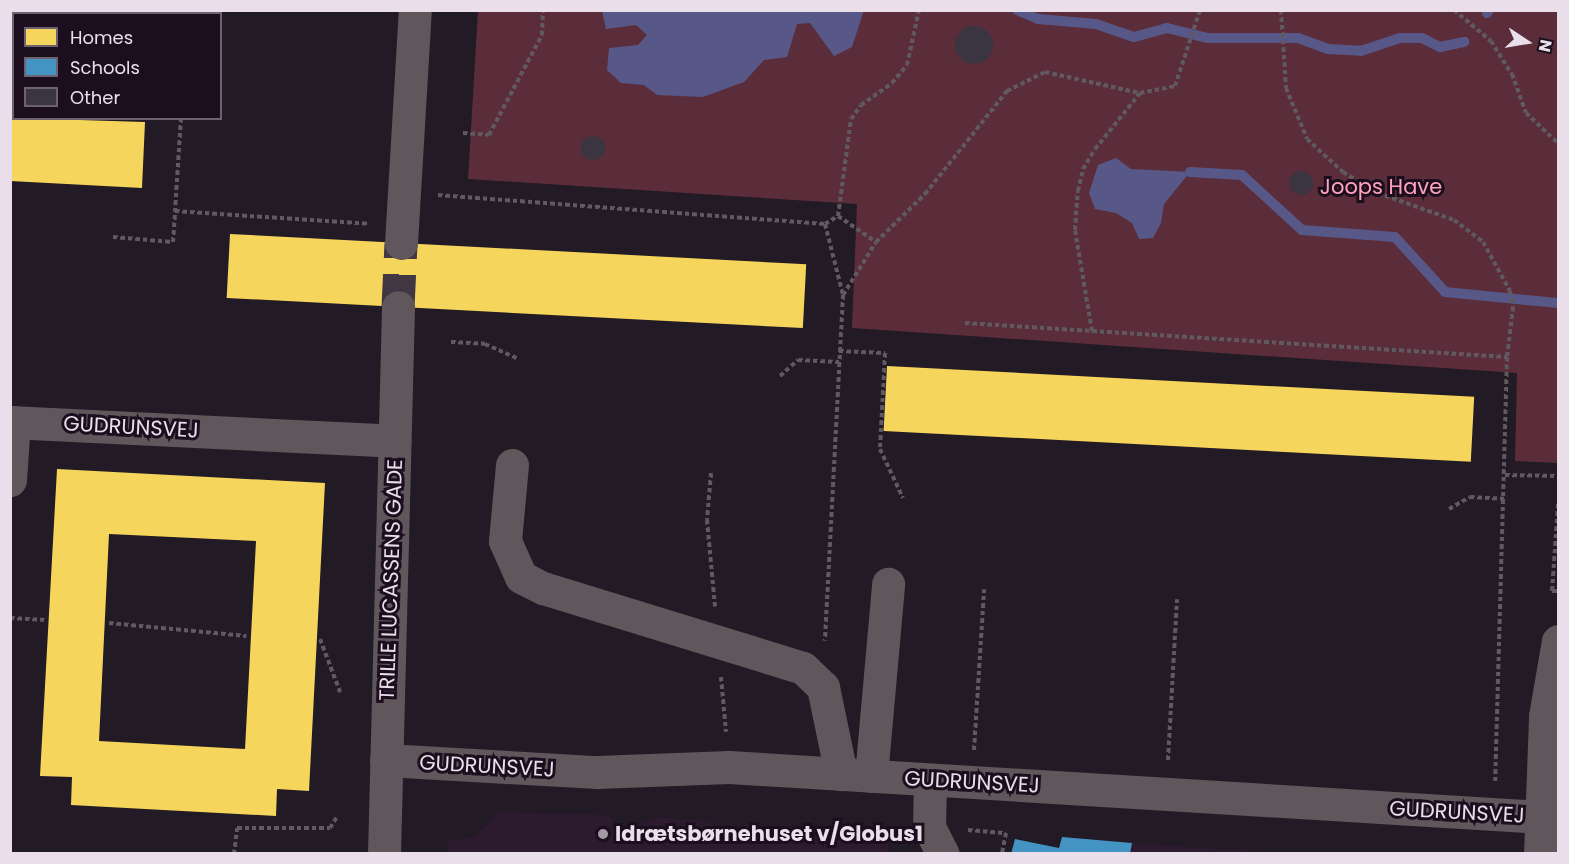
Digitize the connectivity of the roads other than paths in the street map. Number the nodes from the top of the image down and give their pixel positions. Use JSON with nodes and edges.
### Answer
{"nodes":[{"id":1,"x":415,"y":10,"type":"edge"},
{"id":2,"x":402,"y":235,"type":"tunnel mouth"},
{"id":3,"x":398,"y":307,"type":"tunnel mouth"},
{"id":4,"x":12,"y":422,"type":"edge"},
{"id":5,"x":395,"y":441,"type":"junction"},
{"id":6,"x":512,"y":465,"type":"dead end"},
{"id":7,"x":10,"y":480,"type":"edge"},
{"id":8,"x":888,"y":584,"type":"dead end"},
{"id":9,"x":1558,"y":641,"type":"edge"},
{"id":10,"x":1552,"y":716,"type":"edge"},
{"id":11,"x":386,"y":760,"type":"junction"},
{"id":12,"x":856,"y":775,"type":"junction"},
{"id":13,"x":930,"y":780,"type":"junction"},
{"id":14,"x":1550,"y":818,"type":"edge"},
{"id":15,"x":384,"y":854,"type":"edge"},
{"id":16,"x":943,"y":854,"type":"edge"},
{"id":17,"x":1540,"y":854,"type":"edge"}],
"edges":[{"from":1,"to":2,"type":"street"},
{"from":3,"to":5,"type":"street","name":"TRILLE LUCASSENS GADE"},
{"from":4,"to":5,"type":"street","name":"GUDRUNSVEJ"},
{"from":4,"to":7,"type":"street"},
{"from":5,"to":11,"type":"street","name":"TRILLE LUCASSENS GADE"},
{"from":6,"to":12,"type":"street"},
{"from":8,"to":12,"type":"street"},
{"from":9,"to":10,"type":"street"},
{"from":10,"to":14,"type":"street"},
{"from":11,"to":12,"type":"street","name":"GUDRUNSVEJ"},
{"from":11,"to":15,"type":"street","name":"TRILLE LUCASSENS GADE"},
{"from":12,"to":13,"type":"street","name":"GUDRUNSVEJ"},
{"from":13,"to":14,"type":"street","name":"GUDRUNSVEJ"},
{"from":13,"to":16,"type":"street"},
{"from":14,"to":17,"type":"street"}]}
